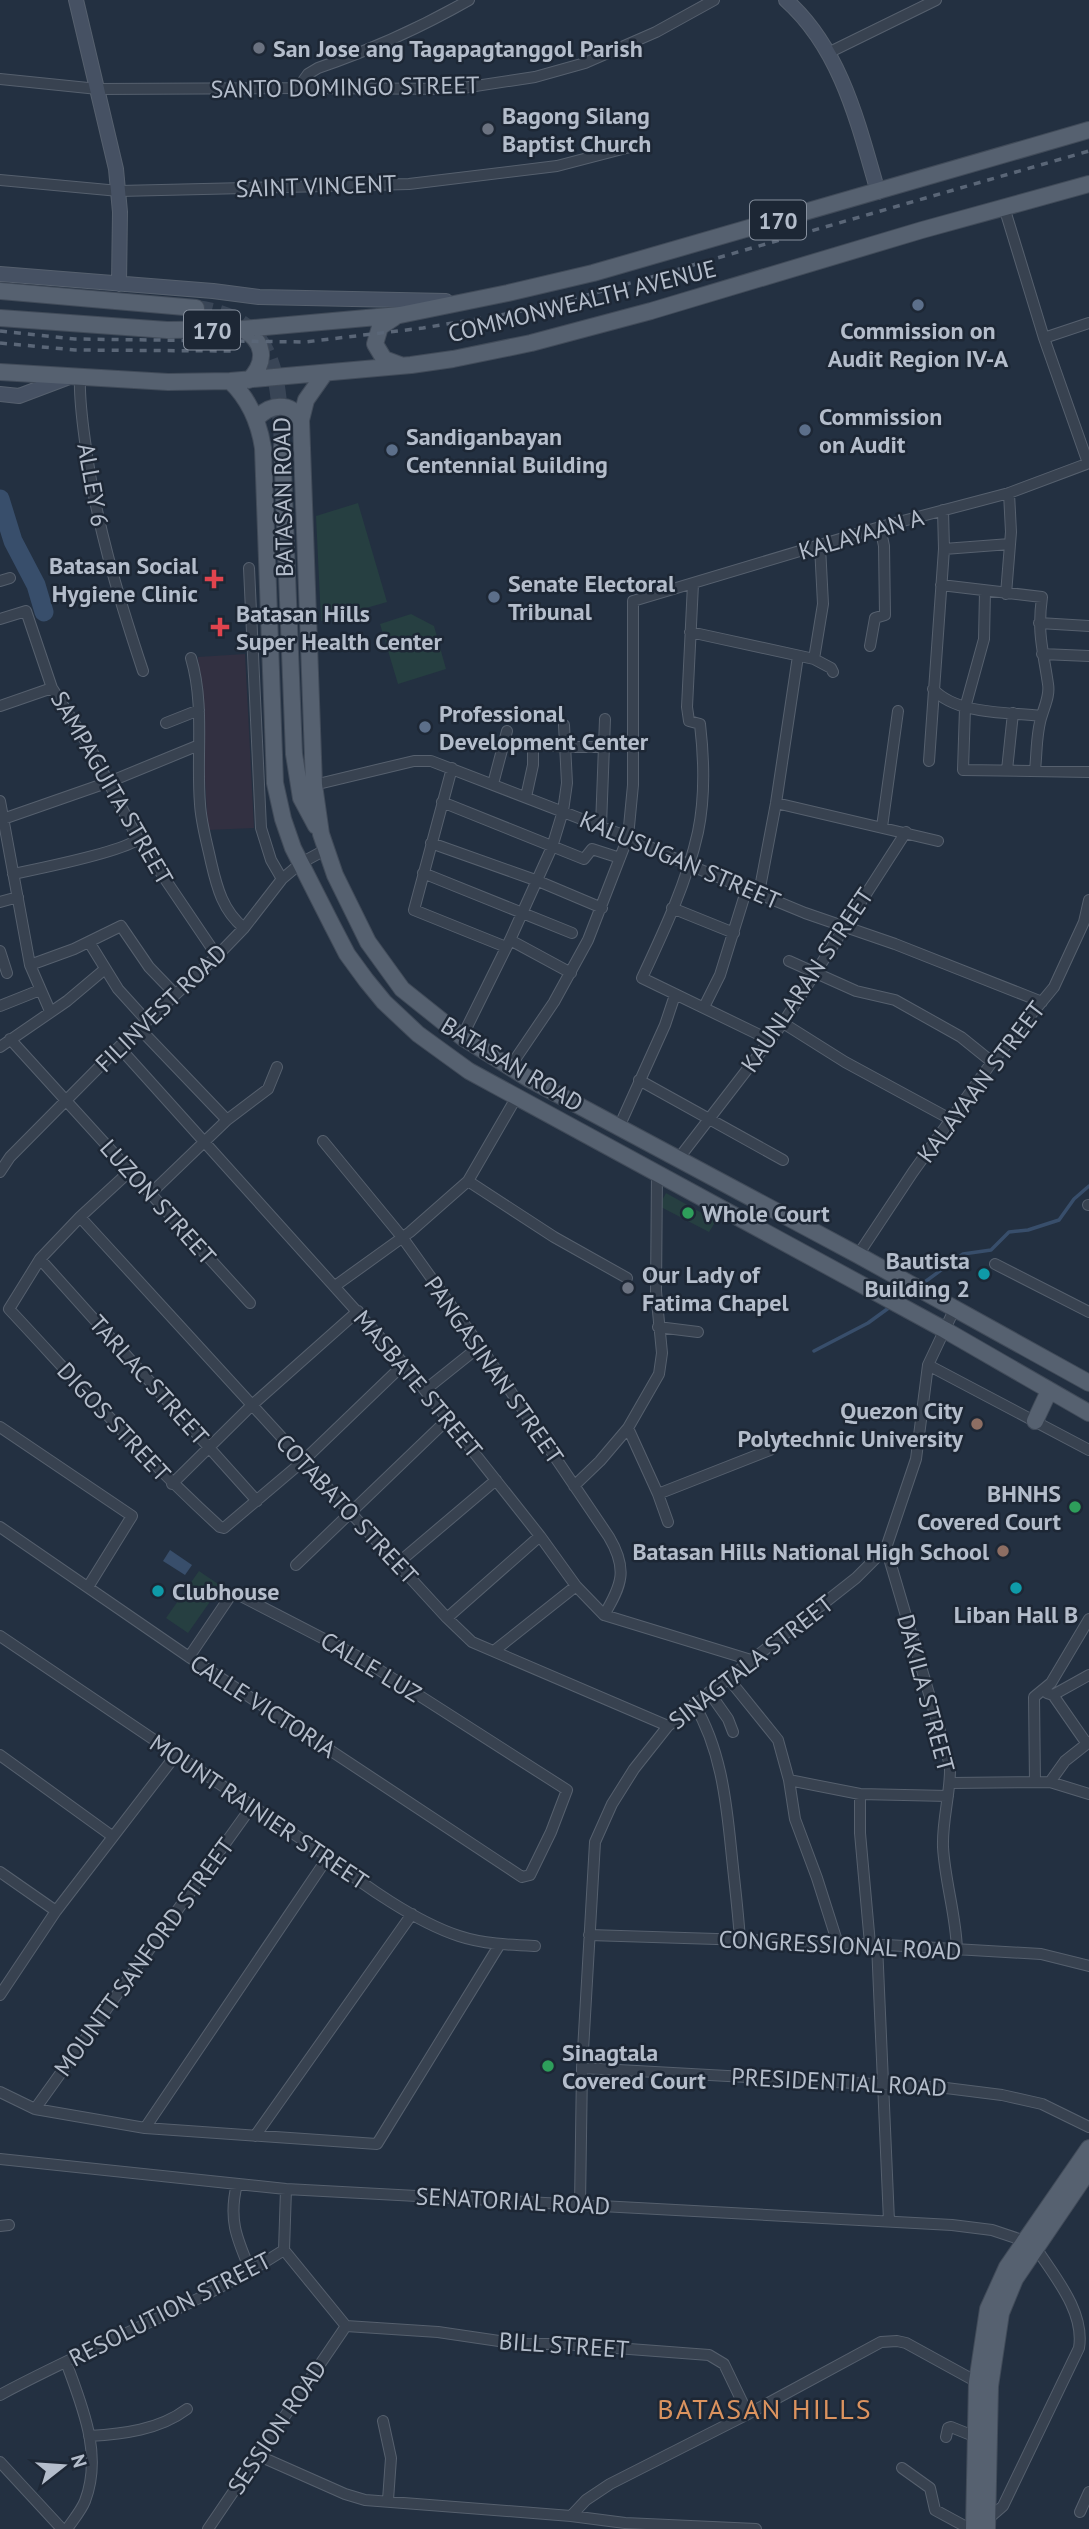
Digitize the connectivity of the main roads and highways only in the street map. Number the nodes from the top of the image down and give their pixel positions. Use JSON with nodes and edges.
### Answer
{"nodes":[{"id":1,"x":1089,"y":130,"type":"edge"},
{"id":2,"x":1089,"y":184,"type":"edge"},
{"id":3,"x":0,"y":290,"type":"edge"},
{"id":4,"x":196,"y":309,"type":"tunnel mouth"},
{"id":5,"x":400,"y":314,"type":"junction"},
{"id":6,"x":0,"y":318,"type":"edge"},
{"id":7,"x":242,"y":329,"type":"junction"},
{"id":8,"x":411,"y":365,"type":"junction"},
{"id":9,"x":0,"y":372,"type":"edge"},
{"id":10,"x":325,"y":373,"type":"junction"},
{"id":11,"x":249,"y":380,"type":"junction"},
{"id":12,"x":230,"y":382,"type":"junction"},
{"id":13,"x":256,"y":419,"type":"junction"},
{"id":14,"x":302,"y":420,"type":"junction"},
{"id":15,"x":282,"y":446,"type":"tunnel mouth"},
{"id":16,"x":323,"y":842,"type":"junction"},
{"id":17,"x":1089,"y":1383,"type":"edge"},
{"id":18,"x":1049,"y":1391,"type":"junction"},
{"id":19,"x":1089,"y":1413,"type":"edge"},
{"id":20,"x":1035,"y":1421,"type":"road end"},
{"id":21,"x":1089,"y":2148,"type":"edge"},
{"id":22,"x":1089,"y":2170,"type":"edge"},
{"id":23,"x":1030,"y":2245,"type":"junction"},
{"id":24,"x":980,"y":2526,"type":"edge"}],
"edges":[{"from":1,"to":5,"type":"main road","name":"COMMONWEALTH AVENUE","number":"170"},
{"from":2,"to":8,"type":"main road","name":"COMMONWEALTH AVENUE","number":"170"},
{"from":3,"to":4,"type":"main road"},
{"from":5,"to":7,"type":"main road","name":"COMMONWEALTH AVENUE","number":"170"},
{"from":5,"to":8,"type":"main road"},
{"from":6,"to":7,"type":"main road","name":"COMMONWEALTH AVENUE","number":"170"},
{"from":7,"to":11,"type":"main road"},
{"from":8,"to":10,"type":"main road","name":"COMMONWEALTH AVENUE","number":"170"},
{"from":9,"to":12,"type":"main road","name":"COMMONWEALTH AVENUE","number":"170"},
{"from":10,"to":11,"type":"main road","name":"COMMONWEALTH AVENUE","number":"170"},
{"from":10,"to":14,"type":"main road","name":"BATASAN ROAD"},
{"from":11,"to":12,"type":"main road","name":"COMMONWEALTH AVENUE","number":"170"},
{"from":12,"to":13,"type":"main road","name":"BATASAN ROAD"},
{"from":13,"to":14,"type":"main road"},
{"from":13,"to":18,"type":"main road","name":"BATASAN ROAD"},
{"from":14,"to":16,"type":"main road","name":"BATASAN ROAD"},
{"from":15,"to":16,"type":"main road"},
{"from":16,"to":17,"type":"main road","name":"BATASAN ROAD"},
{"from":18,"to":19,"type":"main road","name":"BATASAN ROAD"},
{"from":18,"to":20,"type":"main road"},
{"from":21,"to":23,"type":"main road"},
{"from":22,"to":23,"type":"main road"},
{"from":23,"to":24,"type":"main road"},
{"from":23,"to":24,"type":"main road"}]}
